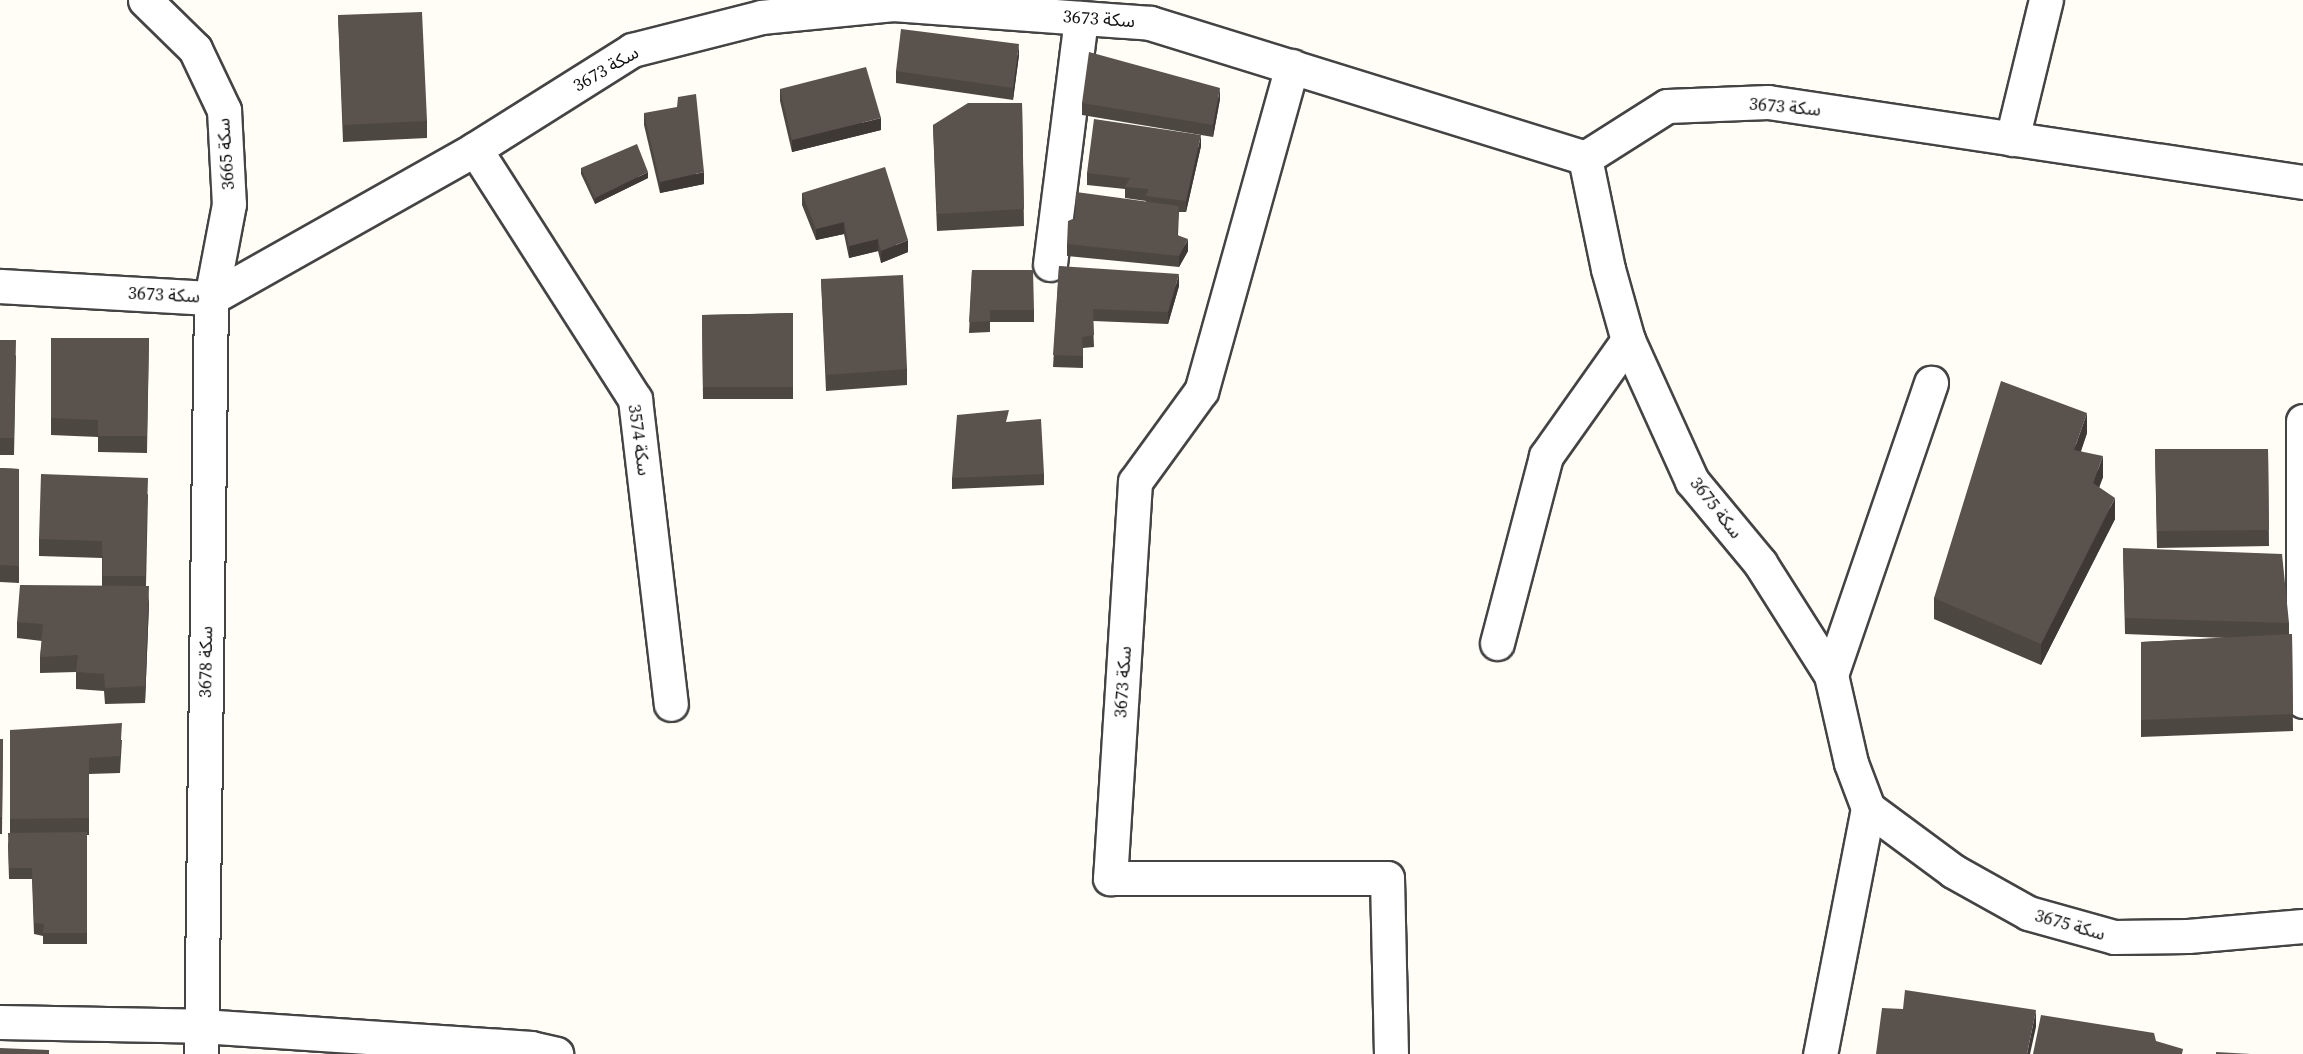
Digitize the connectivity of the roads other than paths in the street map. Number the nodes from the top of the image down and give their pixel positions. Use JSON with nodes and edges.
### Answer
{"nodes":[{"id":1,"x":145,"y":0,"type":"edge"},
{"id":2,"x":2046,"y":0,"type":"edge"},
{"id":3,"x":893,"y":2,"type":"edge"},
{"id":4,"x":1157,"y":11,"type":"edge"},
{"id":5,"x":1081,"y":18,"type":"junction"},
{"id":6,"x":1292,"y":66,"type":"junction"},
{"id":7,"x":2012,"y":139,"type":"junction"},
{"id":8,"x":475,"y":149,"type":"junction"},
{"id":9,"x":1585,"y":158,"type":"junction"},
{"id":10,"x":2300,"y":174,"type":"edge"},
{"id":11,"x":1050,"y":264,"type":"dead end"},
{"id":12,"x":0,"y":286,"type":"edge"},
{"id":13,"x":211,"y":298,"type":"junction"},
{"id":14,"x":1628,"y":339,"type":"junction"},
{"id":15,"x":1931,"y":384,"type":"dead end"},
{"id":16,"x":2303,"y":421,"type":"edge"},
{"id":17,"x":1497,"y":643,"type":"dead end"},
{"id":18,"x":1831,"y":675,"type":"junction"},
{"id":19,"x":2303,"y":701,"type":"edge"},
{"id":20,"x":671,"y":704,"type":"dead end"},
{"id":21,"x":1868,"y":808,"type":"junction"},
{"id":22,"x":2303,"y":926,"type":"edge"},
{"id":23,"x":0,"y":1022,"type":"edge"},
{"id":24,"x":201,"y":1040,"type":"edge"},
{"id":25,"x":556,"y":1054,"type":"edge"},
{"id":26,"x":1391,"y":1054,"type":"edge"},
{"id":27,"x":1820,"y":1054,"type":"edge"}],
"edges":[{"from":1,"to":13,"type":"street","name":"سكة 3665"},
{"from":2,"to":7,"type":"street"},
{"from":3,"to":5,"type":"street","name":"سكة 3673"},
{"from":3,"to":8,"type":"street","name":"سكة 3673"},
{"from":4,"to":5,"type":"street","name":"سكة 3673"},
{"from":4,"to":6,"type":"street","name":"سكة 3673"},
{"from":5,"to":11,"type":"street"},
{"from":6,"to":9,"type":"street","name":"سكة 3673"},
{"from":6,"to":26,"type":"street","name":"سكة 3673"},
{"from":7,"to":9,"type":"street","name":"سكة 3673"},
{"from":7,"to":10,"type":"street","name":"سكة 3673"},
{"from":8,"to":13,"type":"street","name":"سكة 3673"},
{"from":8,"to":20,"type":"street","name":"سكة 3574"},
{"from":9,"to":14,"type":"street","name":"سكة 3675"},
{"from":12,"to":13,"type":"street","name":"سكة 3673"},
{"from":13,"to":24,"type":"street","name":"سكة 3678"},
{"from":14,"to":17,"type":"street"},
{"from":14,"to":18,"type":"street","name":"سكة 3675"},
{"from":15,"to":18,"type":"street"},
{"from":16,"to":19,"type":"street"},
{"from":18,"to":21,"type":"street","name":"سكة 3675"},
{"from":21,"to":22,"type":"street","name":"سكة 3675"},
{"from":21,"to":27,"type":"street"},
{"from":23,"to":24,"type":"street"},
{"from":24,"to":25,"type":"street"}]}
